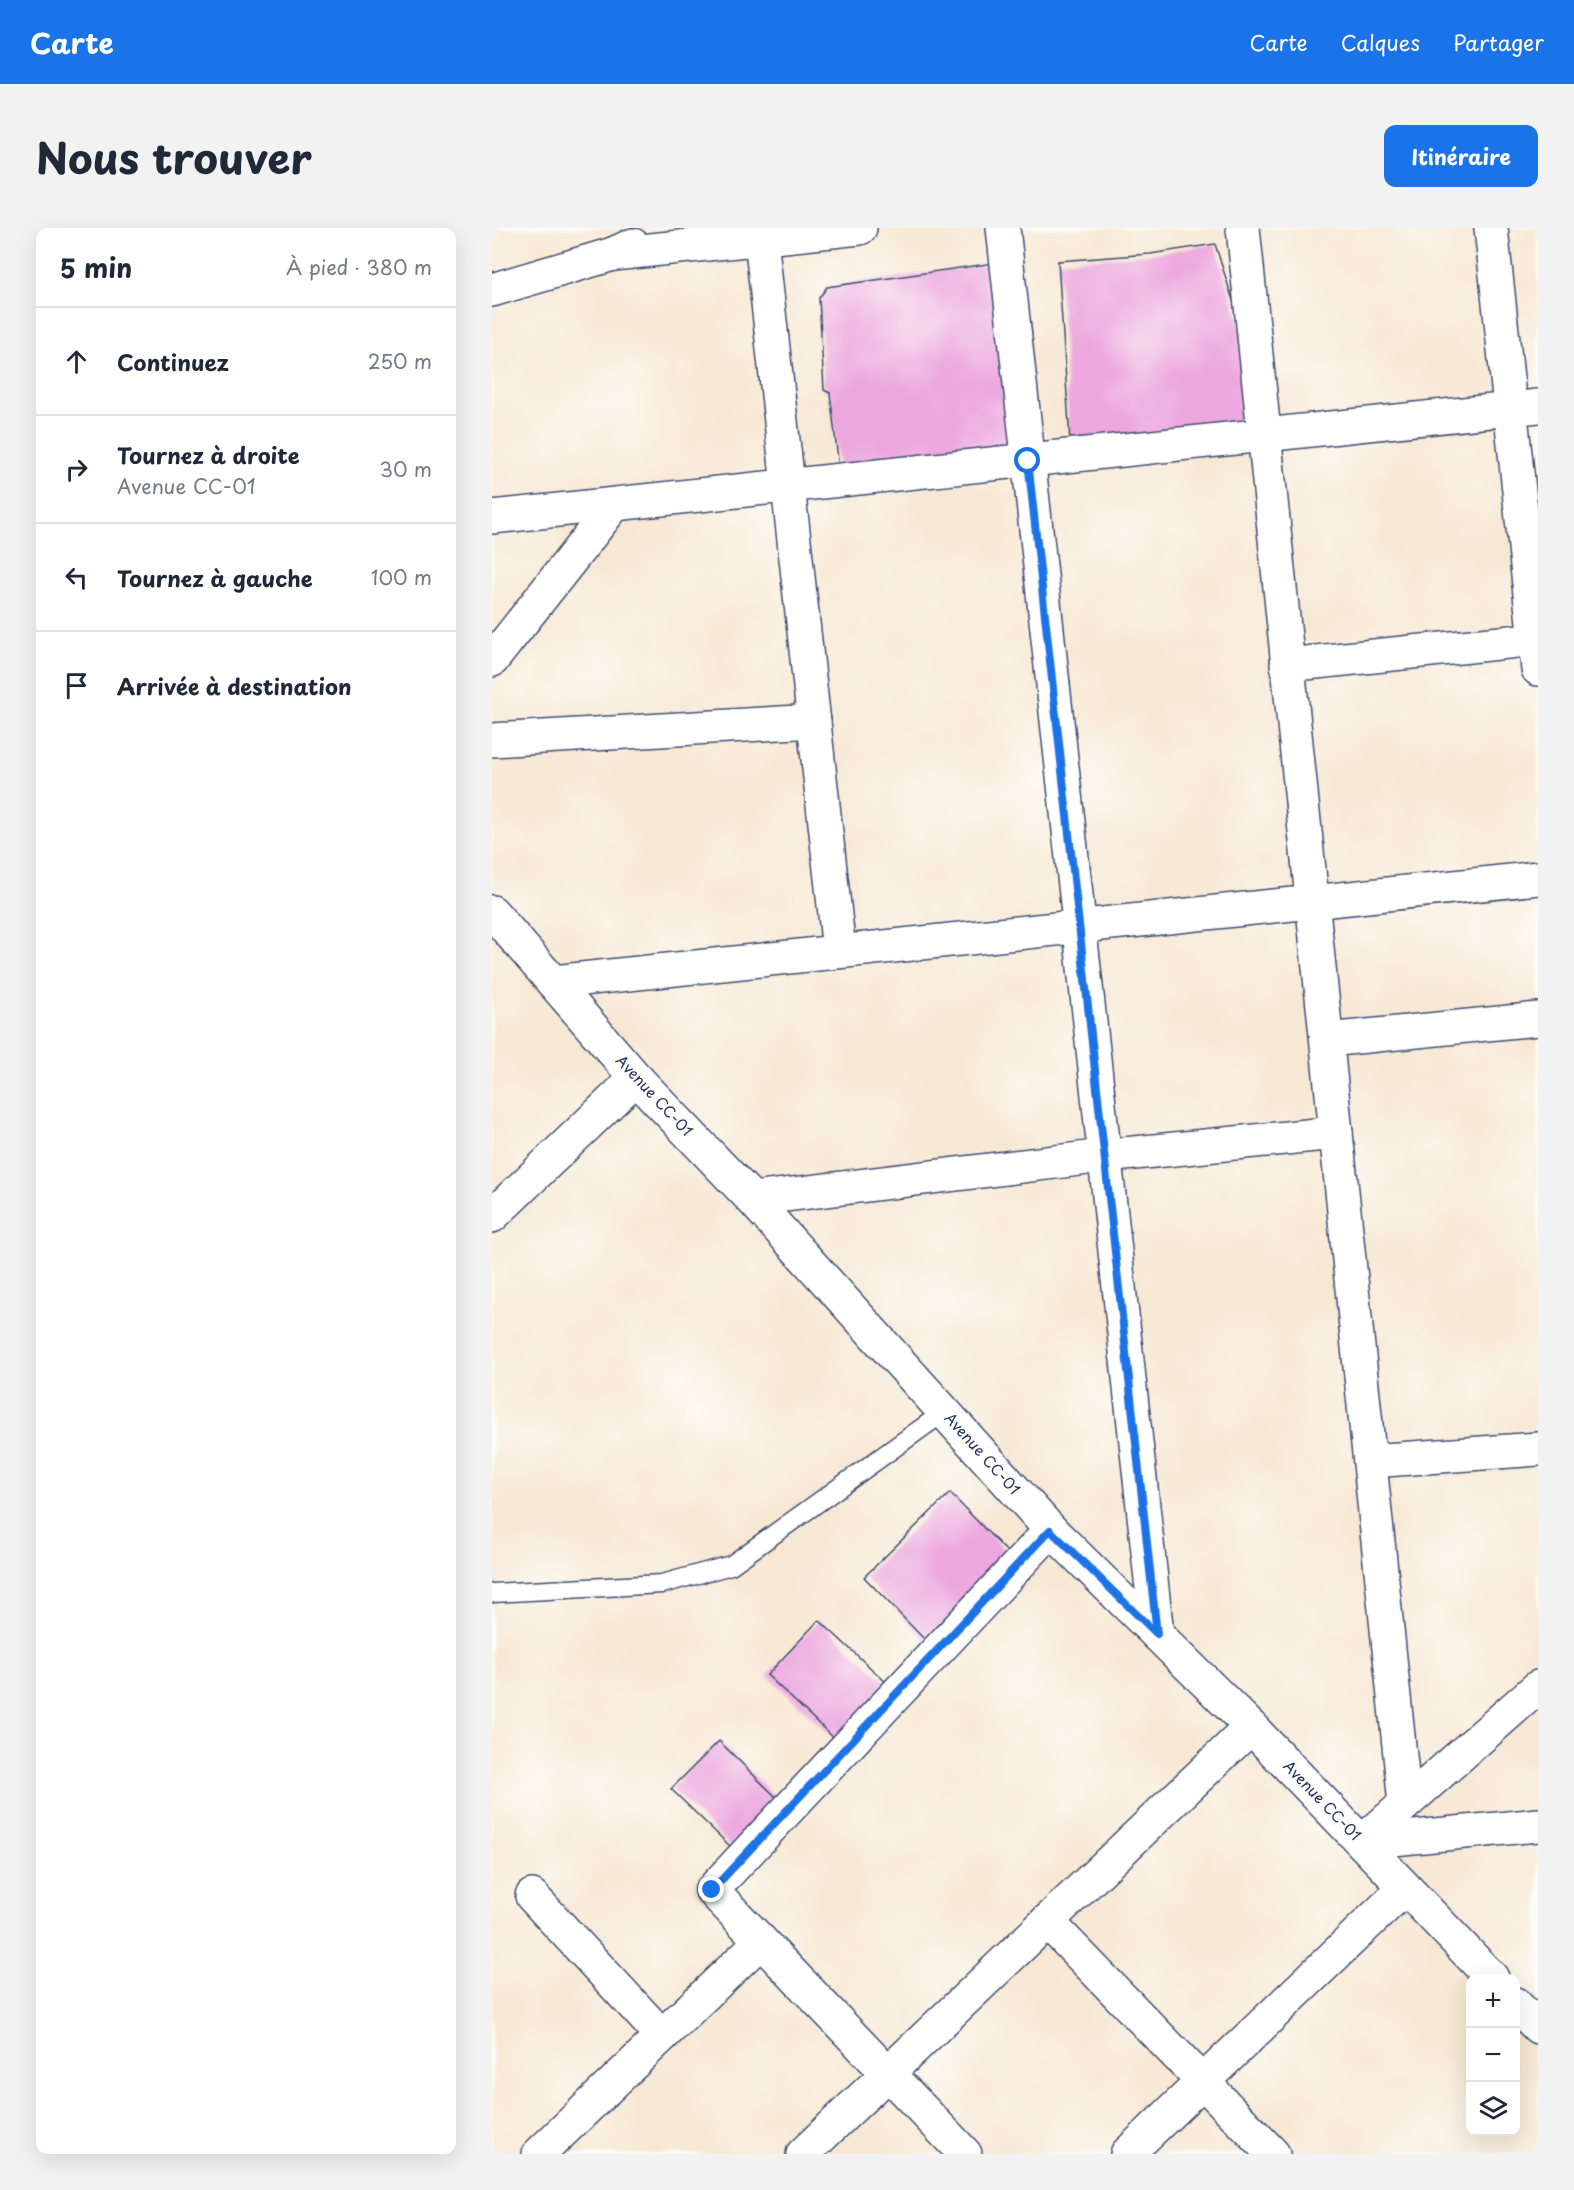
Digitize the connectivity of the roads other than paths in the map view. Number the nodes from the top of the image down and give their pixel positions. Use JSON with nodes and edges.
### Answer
{"nodes":[{"id":1,"x":672,"y":228,"type":"edge"},
{"id":2,"x":860,"y":228,"type":"edge"},
{"id":3,"x":1003,"y":228,"type":"edge"},
{"id":4,"x":1243,"y":228,"type":"edge"},
{"id":5,"x":1491,"y":228,"type":"edge"},
{"id":6,"x":760,"y":238,"type":"junction"},
{"id":7,"x":613,"y":254,"type":"junction"},
{"id":8,"x":492,"y":290,"type":"edge"},
{"id":9,"x":1524,"y":408,"type":"edge"},
{"id":10,"x":1264,"y":436,"type":"junction"},
{"id":11,"x":1028,"y":461,"type":"junction"},
{"id":12,"x":788,"y":487,"type":"junction"},
{"id":13,"x":614,"y":505,"type":"junction"},
{"id":14,"x":492,"y":517,"type":"edge"},
{"id":15,"x":1537,"y":649,"type":"edge"},
{"id":16,"x":492,"y":660,"type":"edge"},
{"id":17,"x":1287,"y":665,"type":"junction"},
{"id":18,"x":814,"y":721,"type":"junction"},
{"id":19,"x":492,"y":740,"type":"edge"},
{"id":20,"x":1538,"y":878,"type":"edge"},
{"id":21,"x":1312,"y":902,"type":"junction"},
{"id":22,"x":492,"y":912,"type":"edge"},
{"id":23,"x":1079,"y":926,"type":"junction"},
{"id":24,"x":839,"y":951,"type":"junction"},
{"id":25,"x":553,"y":982,"type":"junction"},
{"id":26,"x":1538,"y":1019,"type":"edge"},
{"id":27,"x":1327,"y":1040,"type":"junction"},
{"id":28,"x":636,"y":1078,"type":"junction"},
{"id":29,"x":1336,"y":1133,"type":"junction"},
{"id":30,"x":1104,"y":1156,"type":"junction"},
{"id":31,"x":752,"y":1199,"type":"junction"},
{"id":32,"x":493,"y":1214,"type":"edge"},
{"id":33,"x":944,"y":1412,"type":"junction"},
{"id":34,"x":1538,"y":1449,"type":"edge"},
{"id":35,"x":1370,"y":1461,"type":"junction"},
{"id":36,"x":1050,"y":1530,"type":"junction"},
{"id":37,"x":492,"y":1593,"type":"edge"},
{"id":38,"x":1157,"y":1634,"type":"junction"},
{"id":39,"x":1538,"y":1687,"type":"edge"},
{"id":40,"x":1251,"y":1727,"type":"junction"},
{"id":41,"x":1405,"y":1804,"type":"junction"},
{"id":42,"x":1538,"y":1825,"type":"edge"},
{"id":43,"x":1362,"y":1842,"type":"junction"},
{"id":44,"x":1405,"y":1888,"type":"junction"},
{"id":45,"x":532,"y":1896,"type":"dead end"},
{"id":46,"x":1047,"y":1922,"type":"junction"},
{"id":47,"x":760,"y":1941,"type":"junction"},
{"id":48,"x":1488,"y":1974,"type":"edge"},
{"id":49,"x":1520,"y":2009,"type":"edge"},
{"id":50,"x":1538,"y":2027,"type":"edge"},
{"id":51,"x":662,"y":2036,"type":"junction"},
{"id":52,"x":888,"y":2073,"type":"junction"},
{"id":53,"x":1203,"y":2082,"type":"junction"},
{"id":54,"x":539,"y":2154,"type":"edge"},
{"id":55,"x":803,"y":2154,"type":"edge"},
{"id":56,"x":965,"y":2154,"type":"edge"},
{"id":57,"x":1127,"y":2154,"type":"edge"},
{"id":58,"x":1273,"y":2154,"type":"edge"}],
"edges":[{"from":1,"to":7,"type":"street"},
{"from":2,"to":6,"type":"street"},
{"from":3,"to":11,"type":"street"},
{"from":4,"to":10,"type":"street"},
{"from":5,"to":9,"type":"street"},
{"from":6,"to":7,"type":"street"},
{"from":6,"to":12,"type":"street"},
{"from":7,"to":8,"type":"street"},
{"from":9,"to":10,"type":"street"},
{"from":9,"to":15,"type":"street"},
{"from":10,"to":11,"type":"street"},
{"from":10,"to":17,"type":"street"},
{"from":11,"to":12,"type":"street"},
{"from":11,"to":23,"type":"street"},
{"from":12,"to":13,"type":"street"},
{"from":12,"to":18,"type":"street"},
{"from":13,"to":14,"type":"street"},
{"from":13,"to":16,"type":"street"},
{"from":15,"to":17,"type":"street"},
{"from":17,"to":21,"type":"street"},
{"from":18,"to":19,"type":"street"},
{"from":18,"to":24,"type":"street"},
{"from":20,"to":21,"type":"street"},
{"from":21,"to":23,"type":"street"},
{"from":21,"to":27,"type":"street"},
{"from":22,"to":25,"type":"street","name":"Avenue CC-01"},
{"from":23,"to":24,"type":"street"},
{"from":23,"to":30,"type":"street"},
{"from":24,"to":25,"type":"street"},
{"from":25,"to":28,"type":"street","name":"Avenue CC-01"},
{"from":26,"to":27,"type":"street"},
{"from":27,"to":29,"type":"street"},
{"from":28,"to":31,"type":"street","name":"Avenue CC-01"},
{"from":28,"to":32,"type":"street"},
{"from":29,"to":30,"type":"street"},
{"from":29,"to":35,"type":"street"},
{"from":30,"to":31,"type":"street"},
{"from":30,"to":38,"type":"street"},
{"from":31,"to":33,"type":"street","name":"Avenue CC-01"},
{"from":33,"to":36,"type":"street","name":"Avenue CC-01"},
{"from":33,"to":37,"type":"lane"},
{"from":34,"to":35,"type":"street"},
{"from":35,"to":41,"type":"street"},
{"from":36,"to":38,"type":"street","name":"Avenue CC-01"},
{"from":36,"to":47,"type":"street"},
{"from":38,"to":40,"type":"street","name":"Avenue CC-01"},
{"from":39,"to":41,"type":"street"},
{"from":40,"to":43,"type":"street","name":"Avenue CC-01"},
{"from":40,"to":46,"type":"street"},
{"from":41,"to":43,"type":"street"},
{"from":42,"to":43,"type":"street"},
{"from":43,"to":44,"type":"street","name":"Avenue CC-01"},
{"from":44,"to":48,"type":"street","name":"Avenue CC-01"},
{"from":44,"to":53,"type":"street"},
{"from":45,"to":51,"type":"street"},
{"from":46,"to":52,"type":"street"},
{"from":46,"to":53,"type":"street"},
{"from":47,"to":51,"type":"street"},
{"from":47,"to":52,"type":"street"},
{"from":49,"to":50,"type":"street"},
{"from":51,"to":54,"type":"street"},
{"from":52,"to":55,"type":"street"},
{"from":52,"to":56,"type":"street"},
{"from":53,"to":57,"type":"street"},
{"from":53,"to":58,"type":"street"}]}
